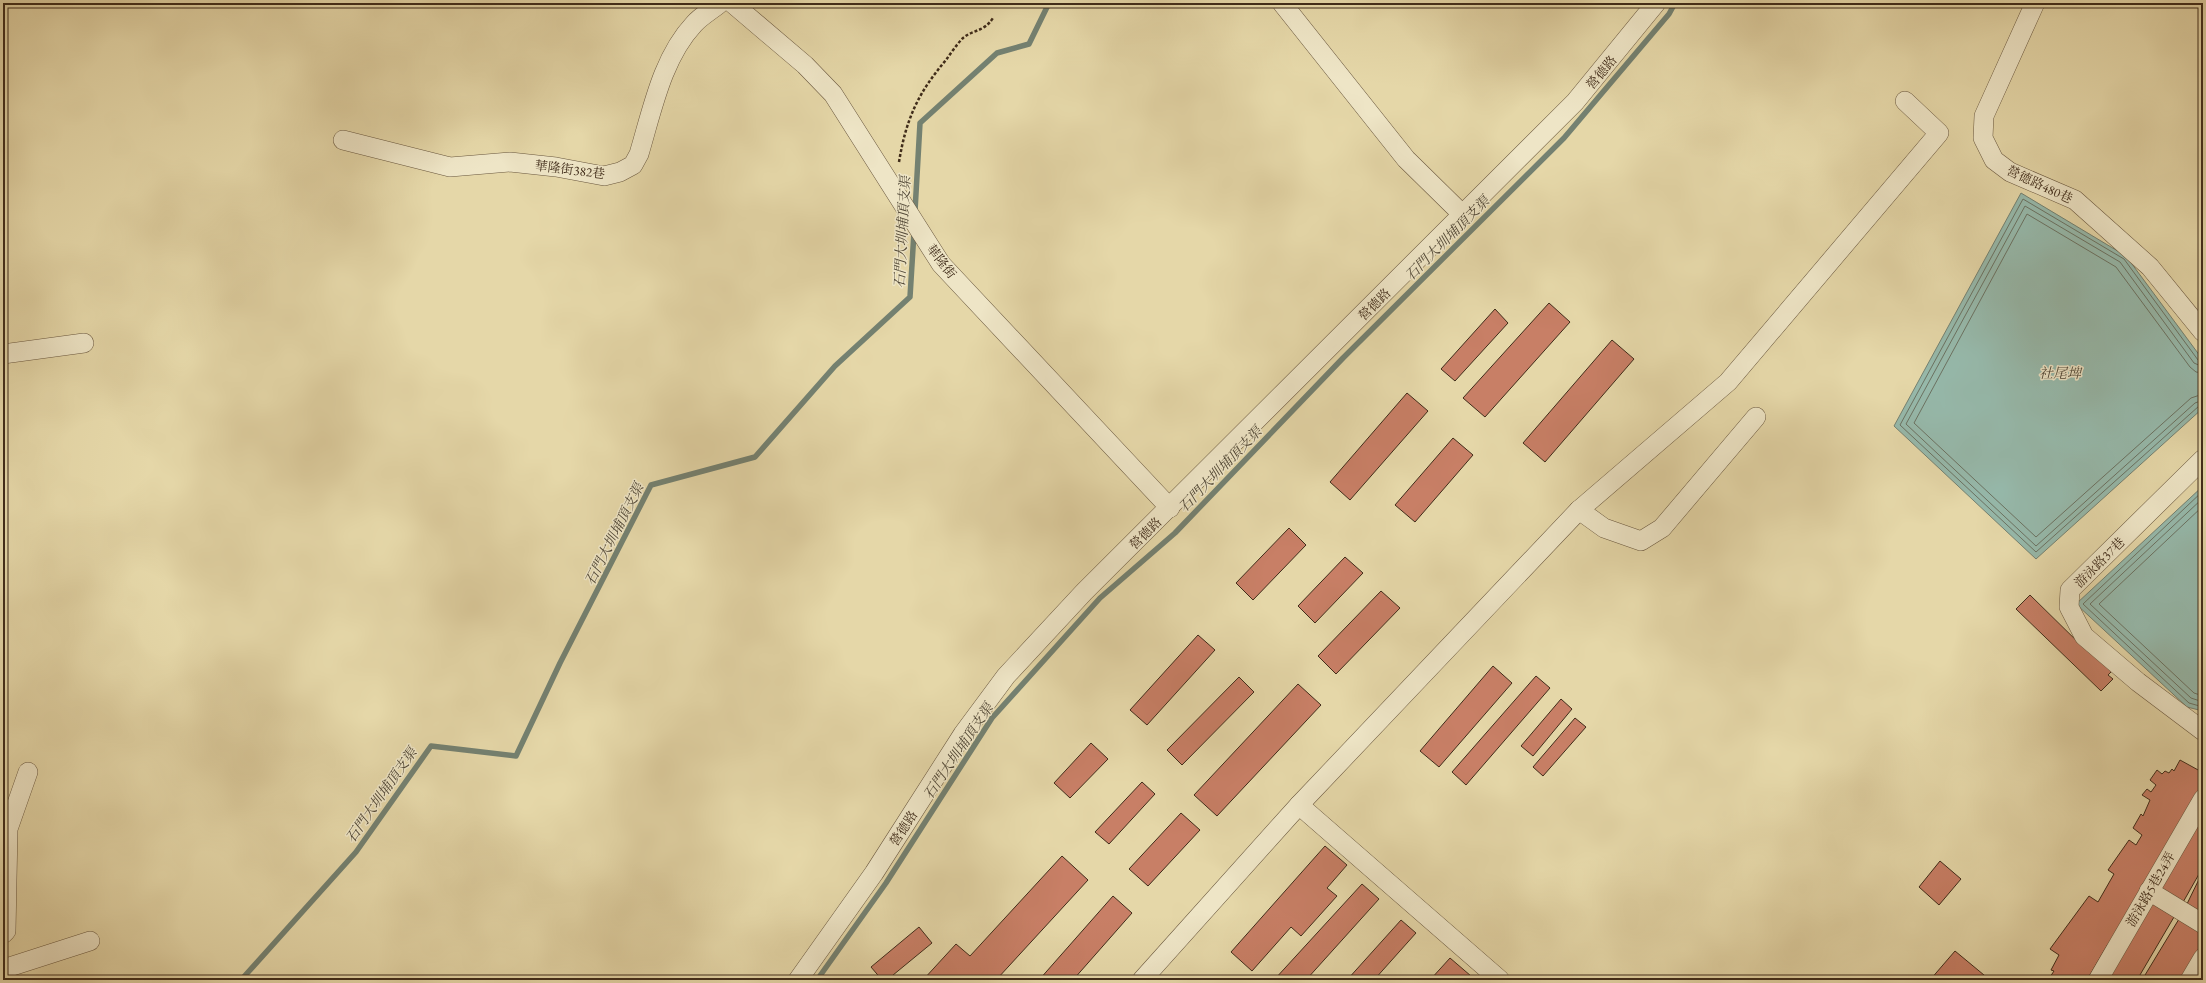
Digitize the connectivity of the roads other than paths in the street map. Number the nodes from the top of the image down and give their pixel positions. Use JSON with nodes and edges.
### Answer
{"nodes":[{"id":1,"x":720,"y":3,"type":"edge"},
{"id":2,"x":732,"y":3,"type":"edge"},
{"id":3,"x":1282,"y":3,"type":"edge"},
{"id":4,"x":1656,"y":3,"type":"edge"},
{"id":5,"x":2036,"y":3,"type":"edge"},
{"id":6,"x":1905,"y":101,"type":"dead end"},
{"id":7,"x":343,"y":140,"type":"dead end"},
{"id":8,"x":1463,"y":215,"type":"junction"},
{"id":9,"x":2203,"y":332,"type":"edge"},
{"id":10,"x":84,"y":343,"type":"dead end"},
{"id":11,"x":3,"y":354,"type":"edge"},
{"id":12,"x":1756,"y":417,"type":"dead end"},
{"id":13,"x":2203,"y":459,"type":"edge"},
{"id":14,"x":1170,"y":508,"type":"junction"},
{"id":15,"x":1579,"y":510,"type":"junction"},
{"id":16,"x":2203,"y":731,"type":"edge"},
{"id":17,"x":28,"y":772,"type":"dead end"},
{"id":18,"x":2203,"y":799,"type":"edge"},
{"id":19,"x":1299,"y":805,"type":"junction"},
{"id":20,"x":2149,"y":891,"type":"junction"},
{"id":21,"x":2203,"y":924,"type":"edge"},
{"id":22,"x":3,"y":934,"type":"edge"},
{"id":23,"x":90,"y":941,"type":"dead end"},
{"id":24,"x":2203,"y":958,"type":"edge"},
{"id":25,"x":3,"y":969,"type":"edge"},
{"id":26,"x":798,"y":980,"type":"edge"},
{"id":27,"x":1142,"y":980,"type":"edge"},
{"id":28,"x":1500,"y":980,"type":"edge"},
{"id":29,"x":2098,"y":980,"type":"edge"},
{"id":30,"x":2190,"y":980,"type":"edge"}],
"edges":[{"from":1,"to":7,"type":"street","name":"華隆街382巷"},
{"from":2,"to":14,"type":"street","name":"華隆街"},
{"from":3,"to":8,"type":"street"},
{"from":4,"to":8,"type":"street","name":"營德路"},
{"from":5,"to":9,"type":"street","name":"營德路480巷"},
{"from":6,"to":15,"type":"street"},
{"from":8,"to":14,"type":"street","name":"營德路"},
{"from":10,"to":11,"type":"street"},
{"from":12,"to":15,"type":"street"},
{"from":13,"to":16,"type":"street","name":"游泳路37巷"},
{"from":14,"to":26,"type":"street","name":"營德路"},
{"from":15,"to":19,"type":"street"},
{"from":17,"to":22,"type":"street"},
{"from":18,"to":20,"type":"street","name":"游泳路5巷24弄"},
{"from":19,"to":27,"type":"street"},
{"from":19,"to":28,"type":"street"},
{"from":20,"to":21,"type":"street"},
{"from":20,"to":29,"type":"street","name":"游泳路5巷24弄"},
{"from":23,"to":25,"type":"street"},
{"from":24,"to":30,"type":"street"}]}
